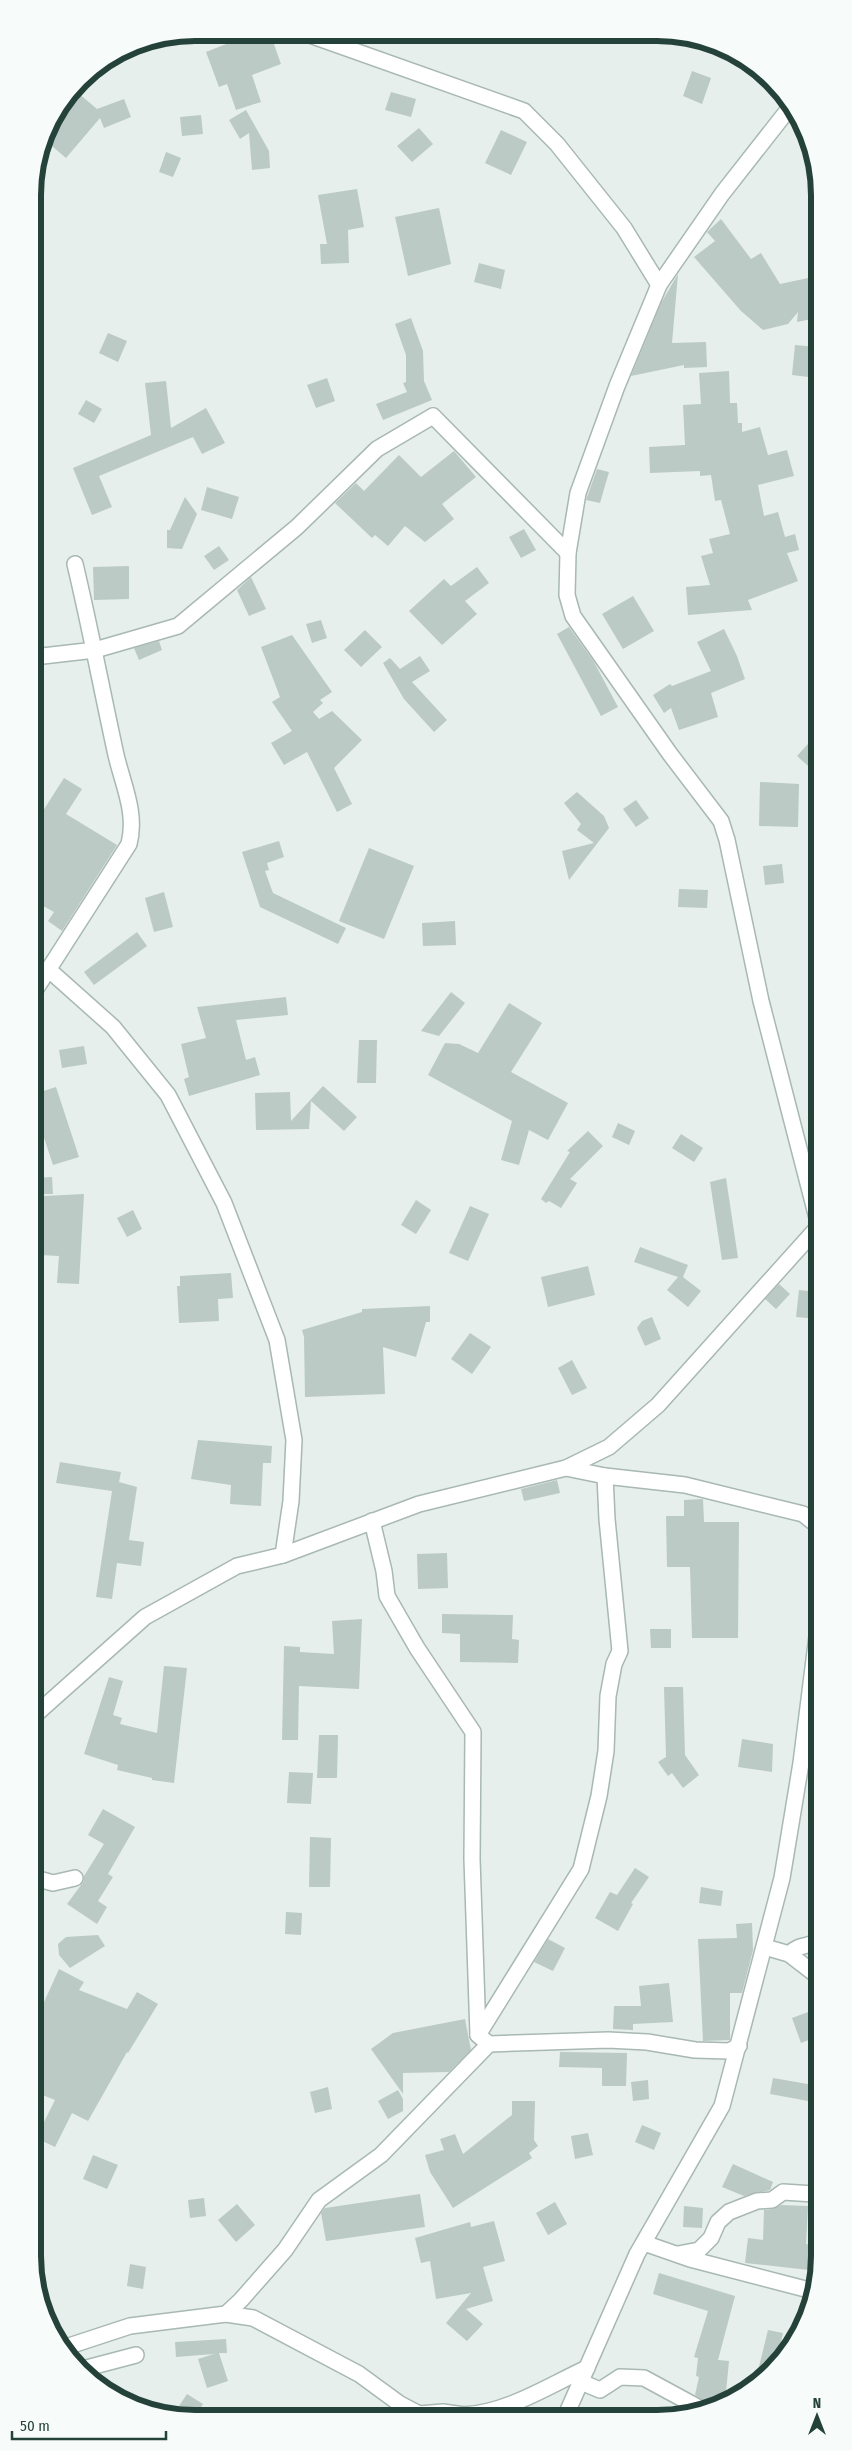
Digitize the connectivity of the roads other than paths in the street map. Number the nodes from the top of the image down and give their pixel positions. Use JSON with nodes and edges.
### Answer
{"nodes":[{"id":1,"x":329,"y":42,"type":"edge"},
{"id":2,"x":786,"y":112,"type":"edge"},
{"id":3,"x":659,"y":286,"type":"junction"},
{"id":4,"x":568,"y":553,"type":"junction"},
{"id":5,"x":75,"y":564,"type":"dead end"},
{"id":6,"x":95,"y":650,"type":"junction"},
{"id":7,"x":42,"y":656,"type":"edge"},
{"id":8,"x":48,"y":969,"type":"junction"},
{"id":9,"x":42,"y":979,"type":"edge"},
{"id":10,"x":811,"y":1193,"type":"edge"},
{"id":11,"x":810,"y":1235,"type":"edge"},
{"id":12,"x":566,"y":1468,"type":"junction"},
{"id":13,"x":605,"y":1476,"type":"junction"},
{"id":14,"x":810,"y":1519,"type":"edge"},
{"id":15,"x":372,"y":1521,"type":"junction"},
{"id":16,"x":284,"y":1555,"type":"junction"},
{"id":17,"x":810,"y":1693,"type":"edge"},
{"id":18,"x":41,"y":1709,"type":"edge"},
{"id":19,"x":75,"y":1878,"type":"dead end"},
{"id":20,"x":41,"y":1880,"type":"edge"},
{"id":21,"x":810,"y":1945,"type":"edge"},
{"id":22,"x":766,"y":1947,"type":"junction"},
{"id":23,"x":789,"y":1954,"type":"junction"},
{"id":24,"x":810,"y":1970,"type":"edge"},
{"id":25,"x":483,"y":2040,"type":"junction"},
{"id":26,"x":740,"y":2046,"type":"junction"},
{"id":27,"x":810,"y":2194,"type":"edge"},
{"id":28,"x":644,"y":2243,"type":"junction"},
{"id":29,"x":676,"y":2254,"type":"junction"},
{"id":30,"x":807,"y":2289,"type":"edge"},
{"id":31,"x":226,"y":2314,"type":"junction"},
{"id":32,"x":70,"y":2345,"type":"edge"},
{"id":33,"x":136,"y":2355,"type":"dead end"},
{"id":34,"x":89,"y":2367,"type":"edge"},
{"id":35,"x":588,"y":2368,"type":"junction"},
{"id":36,"x":581,"y":2382,"type":"junction"},
{"id":37,"x":694,"y":2405,"type":"edge"},
{"id":38,"x":411,"y":2410,"type":"edge"},
{"id":39,"x":493,"y":2410,"type":"edge"},
{"id":40,"x":568,"y":2410,"type":"edge"}],
"edges":[{"from":1,"to":3,"type":"street"},
{"from":2,"to":3,"type":"street"},
{"from":3,"to":4,"type":"street"},
{"from":4,"to":6,"type":"street"},
{"from":4,"to":10,"type":"street"},
{"from":5,"to":6,"type":"street"},
{"from":6,"to":7,"type":"street"},
{"from":6,"to":8,"type":"street"},
{"from":8,"to":9,"type":"street"},
{"from":8,"to":16,"type":"street"},
{"from":11,"to":12,"type":"street"},
{"from":12,"to":13,"type":"street"},
{"from":12,"to":15,"type":"street"},
{"from":13,"to":14,"type":"street"},
{"from":13,"to":25,"type":"street"},
{"from":15,"to":16,"type":"street"},
{"from":15,"to":25,"type":"street"},
{"from":16,"to":18,"type":"street"},
{"from":17,"to":22,"type":"street"},
{"from":19,"to":20,"type":"street"},
{"from":21,"to":23,"type":"street"},
{"from":22,"to":23,"type":"street"},
{"from":22,"to":26,"type":"street"},
{"from":23,"to":24,"type":"street"},
{"from":25,"to":26,"type":"street"},
{"from":25,"to":31,"type":"street"},
{"from":26,"to":28,"type":"street"},
{"from":27,"to":29,"type":"street"},
{"from":28,"to":29,"type":"street"},
{"from":28,"to":35,"type":"street"},
{"from":29,"to":30,"type":"street"},
{"from":31,"to":32,"type":"street"},
{"from":31,"to":38,"type":"street"},
{"from":33,"to":34,"type":"street"},
{"from":35,"to":36,"type":"street"},
{"from":35,"to":39,"type":"street"},
{"from":36,"to":37,"type":"street"},
{"from":36,"to":40,"type":"street"}]}
